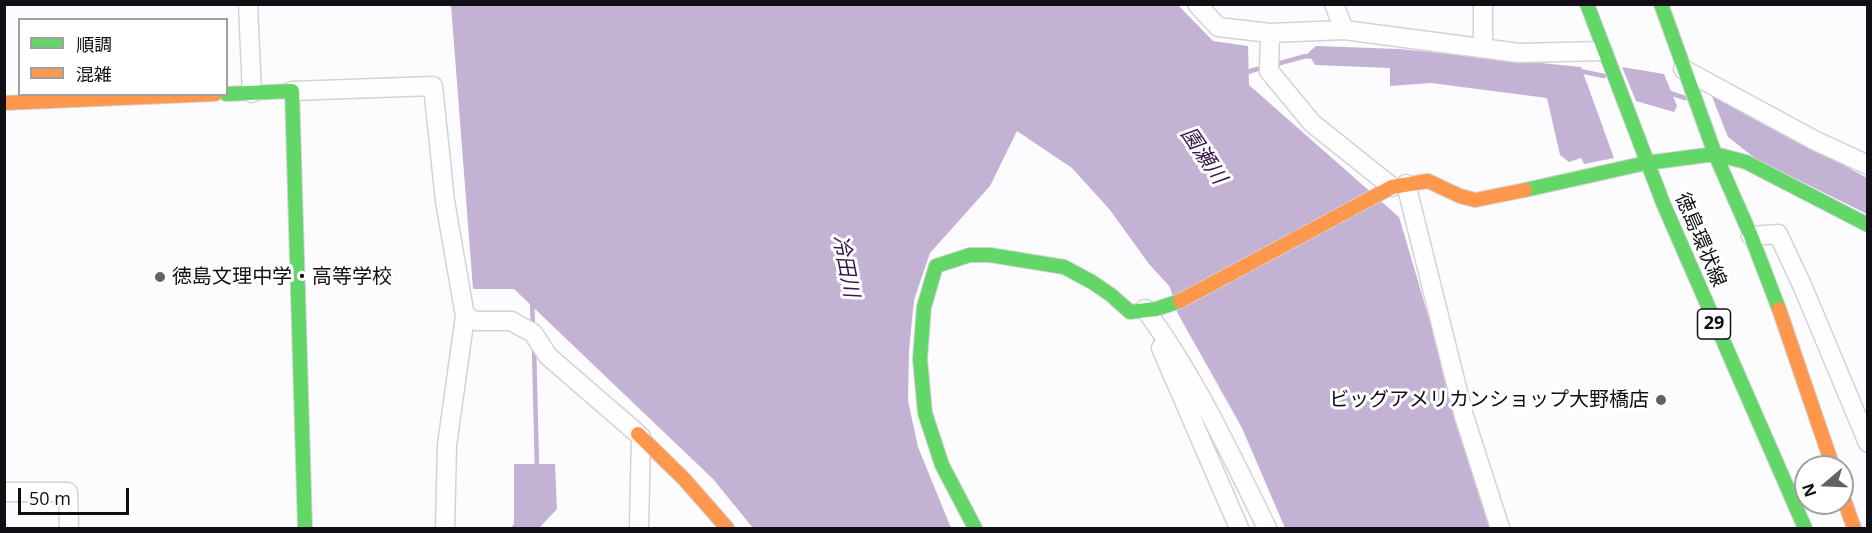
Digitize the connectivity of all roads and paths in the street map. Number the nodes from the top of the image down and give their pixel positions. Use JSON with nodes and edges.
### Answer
{"nodes":[{"id":1,"x":248,"y":4,"type":"edge"},
{"id":2,"x":1197,"y":4,"type":"edge"},
{"id":3,"x":1334,"y":4,"type":"edge"},
{"id":4,"x":1483,"y":4,"type":"edge"},
{"id":5,"x":1587,"y":4,"type":"edge"},
{"id":6,"x":1661,"y":4,"type":"edge"},
{"id":7,"x":1344,"y":30,"type":"junction"},
{"id":8,"x":1270,"y":33,"type":"junction"},
{"id":9,"x":1483,"y":48,"type":"junction"},
{"id":10,"x":1605,"y":57,"type":"junction"},
{"id":11,"x":1684,"y":74,"type":"junction"},
{"id":12,"x":292,"y":91,"type":"junction"},
{"id":13,"x":252,"y":93,"type":"junction"},
{"id":14,"x":228,"y":94,"type":"edge"},
{"id":15,"x":168,"y":96,"type":"edge"},
{"id":16,"x":4,"y":103,"type":"edge"},
{"id":17,"x":1714,"y":154,"type":"junction"},
{"id":18,"x":1646,"y":163,"type":"junction"},
{"id":19,"x":1868,"y":165,"type":"edge"},
{"id":20,"x":1394,"y":187,"type":"junction"},
{"id":21,"x":1868,"y":225,"type":"edge"},
{"id":22,"x":1751,"y":236,"type":"junction"},
{"id":23,"x":1150,"y":309,"type":"junction"},
{"id":24,"x":465,"y":316,"type":"junction"},
{"id":25,"x":639,"y":435,"type":"junction"},
{"id":26,"x":1868,"y":443,"type":"edge"},
{"id":27,"x":1829,"y":455,"type":"edge"},
{"id":28,"x":4,"y":492,"type":"edge"},
{"id":29,"x":69,"y":528,"type":"edge"},
{"id":30,"x":305,"y":528,"type":"edge"},
{"id":31,"x":445,"y":528,"type":"edge"},
{"id":32,"x":639,"y":528,"type":"edge"},
{"id":33,"x":727,"y":528,"type":"edge"},
{"id":34,"x":975,"y":528,"type":"edge"},
{"id":35,"x":1239,"y":528,"type":"edge"},
{"id":36,"x":1267,"y":528,"type":"edge"},
{"id":37,"x":1500,"y":528,"type":"edge"},
{"id":38,"x":1805,"y":528,"type":"edge"}],
"edges":[{"from":1,"to":13,"type":"street"},
{"from":2,"to":8,"type":"street"},
{"from":3,"to":7,"type":"street"},
{"from":4,"to":9,"type":"street"},
{"from":5,"to":10,"type":"street","name":"徳島環状線","number":"29"},
{"from":6,"to":11,"type":"street"},
{"from":7,"to":8,"type":"street"},
{"from":7,"to":9,"type":"street"},
{"from":8,"to":20,"type":"street"},
{"from":9,"to":10,"type":"street"},
{"from":10,"to":18,"type":"street","name":"徳島環状線","number":"29"},
{"from":11,"to":17,"type":"street"},
{"from":11,"to":19,"type":"street"},
{"from":12,"to":13,"type":"street"},
{"from":12,"to":24,"type":"street"},
{"from":12,"to":30,"type":"street"},
{"from":13,"to":14,"type":"street"},
{"from":15,"to":16,"type":"street"},
{"from":17,"to":18,"type":"street"},
{"from":17,"to":21,"type":"street"},
{"from":17,"to":22,"type":"street"},
{"from":18,"to":20,"type":"street"},
{"from":18,"to":38,"type":"street","name":"徳島環状線","number":"29"},
{"from":20,"to":23,"type":"street"},
{"from":20,"to":37,"type":"street"},
{"from":22,"to":26,"type":"street"},
{"from":22,"to":27,"type":"street"},
{"from":23,"to":34,"type":"street"},
{"from":23,"to":35,"type":"street"},
{"from":23,"to":36,"type":"street"},
{"from":24,"to":25,"type":"street"},
{"from":24,"to":31,"type":"street"},
{"from":25,"to":32,"type":"street"},
{"from":25,"to":33,"type":"street"},
{"from":28,"to":29,"type":"street"}]}
